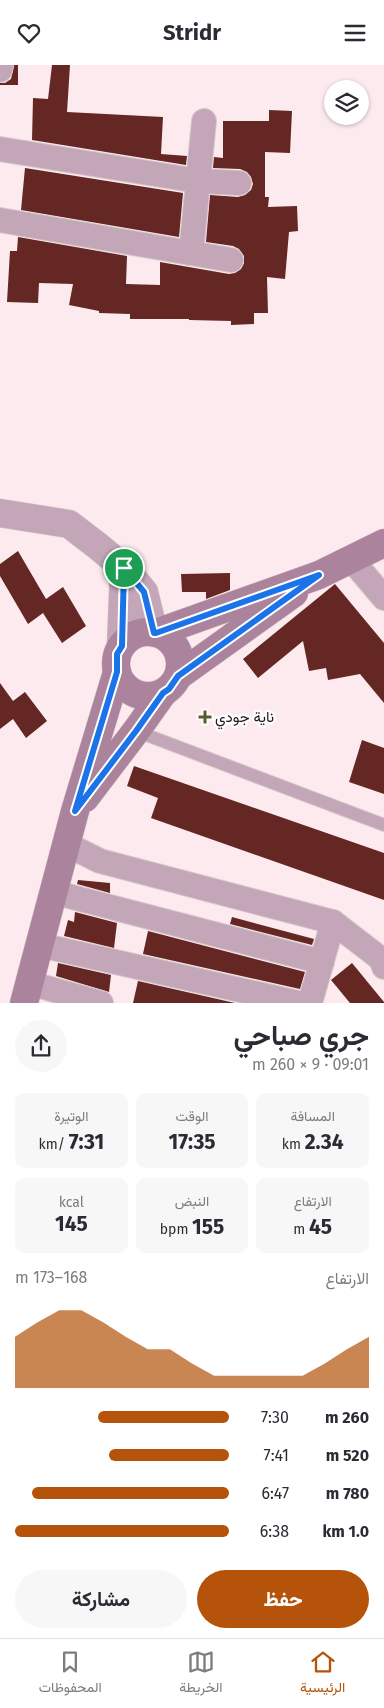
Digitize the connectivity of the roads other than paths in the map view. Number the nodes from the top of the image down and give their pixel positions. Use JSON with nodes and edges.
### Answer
{"nodes":[{"id":1,"x":1,"y":65,"type":"edge"},
{"id":2,"x":0,"y":70,"type":"edge"},
{"id":3,"x":204,"y":121,"type":"dead end"},
{"id":4,"x":0,"y":149,"type":"edge"},
{"id":5,"x":198,"y":181,"type":"junction"},
{"id":6,"x":240,"y":183,"type":"dead end"},
{"id":7,"x":0,"y":220,"type":"edge"},
{"id":8,"x":190,"y":253,"type":"junction"},
{"id":9,"x":231,"y":260,"type":"dead end"},
{"id":10,"x":0,"y":513,"type":"edge"},
{"id":11,"x":384,"y":543,"type":"edge"},
{"id":12,"x":351,"y":559,"type":"junction"},
{"id":13,"x":124,"y":568,"type":"junction"},
{"id":14,"x":319,"y":575,"type":"junction"},
{"id":15,"x":384,"y":597,"type":"edge"},
{"id":16,"x":155,"y":633,"type":"junction"},
{"id":17,"x":119,"y":659,"type":"junction"},
{"id":18,"x":170,"y":684,"type":"junction"},
{"id":19,"x":136,"y":731,"type":"junction"},
{"id":20,"x":75,"y":811,"type":"junction"},
{"id":21,"x":384,"y":825,"type":"edge"},
{"id":22,"x":66,"y":844,"type":"junction"},
{"id":23,"x":53,"y":892,"type":"junction"},
{"id":24,"x":333,"y":922,"type":"junction"},
{"id":25,"x":40,"y":945,"type":"junction"},
{"id":26,"x":383,"y":961,"type":"edge"},
{"id":27,"x":322,"y":963,"type":"junction"},
{"id":28,"x":27,"y":993,"type":"edge"},
{"id":29,"x":101,"y":1003,"type":"edge"},
{"id":30,"x":298,"y":1003,"type":"edge"},
{"id":31,"x":310,"y":1003,"type":"edge"}],
"edges":[{"from":1,"to":2,"type":"street"},
{"from":3,"to":5,"type":"street"},
{"from":4,"to":5,"type":"street"},
{"from":5,"to":6,"type":"street"},
{"from":5,"to":8,"type":"street"},
{"from":7,"to":8,"type":"street"},
{"from":8,"to":9,"type":"street"},
{"from":10,"to":13,"type":"street"},
{"from":11,"to":12,"type":"main road"},
{"from":12,"to":14,"type":"main road"},
{"from":12,"to":15,"type":"street"},
{"from":13,"to":16,"type":"street"},
{"from":13,"to":17,"type":"street"},
{"from":14,"to":16,"type":"main road"},
{"from":14,"to":18,"type":"main road"},
{"from":16,"to":17,"type":"main road"},
{"from":16,"to":18,"type":"main road"},
{"from":17,"to":18,"type":"main road"},
{"from":17,"to":20,"type":"main road"},
{"from":18,"to":19,"type":"main road"},
{"from":19,"to":20,"type":"main road"},
{"from":19,"to":21,"type":"lane"},
{"from":20,"to":22,"type":"main road"},
{"from":22,"to":23,"type":"main road"},
{"from":22,"to":24,"type":"street"},
{"from":23,"to":25,"type":"main road"},
{"from":23,"to":27,"type":"street"},
{"from":24,"to":26,"type":"street"},
{"from":24,"to":27,"type":"street"},
{"from":25,"to":28,"type":"main road"},
{"from":25,"to":30,"type":"street"},
{"from":27,"to":31,"type":"street"},
{"from":28,"to":29,"type":"street"}]}
